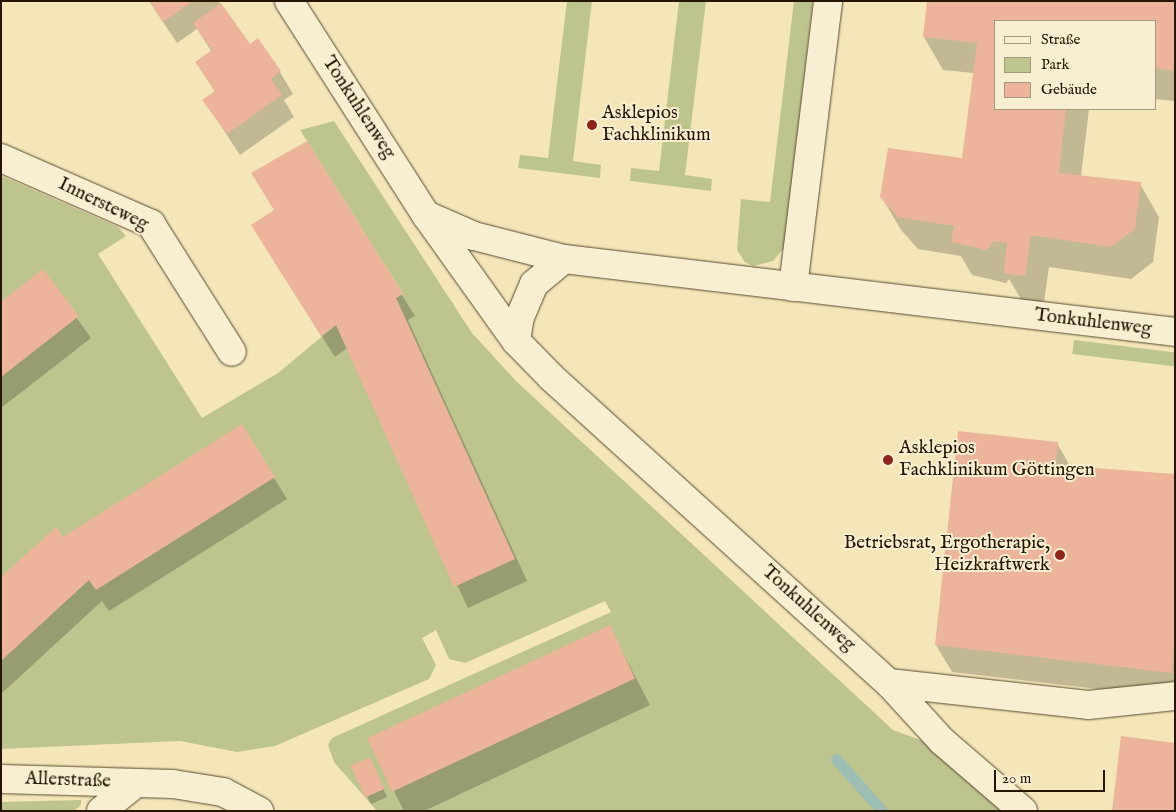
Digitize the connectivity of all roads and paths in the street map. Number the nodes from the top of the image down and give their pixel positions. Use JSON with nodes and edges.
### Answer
{"nodes":[{"id":1,"x":288,"y":1,"type":"edge"},
{"id":2,"x":828,"y":1,"type":"edge"},
{"id":3,"x":1,"y":158,"type":"edge"},
{"id":4,"x":426,"y":215,"type":"junction"},
{"id":5,"x":564,"y":259,"type":"junction"},
{"id":6,"x":793,"y":287,"type":"junction"},
{"id":7,"x":1175,"y":332,"type":"edge"},
{"id":8,"x":516,"y":341,"type":"junction"},
{"id":9,"x":232,"y":352,"type":"dead end"},
{"id":10,"x":888,"y":682,"type":"junction"},
{"id":11,"x":1175,"y":696,"type":"edge"},
{"id":12,"x":1,"y":778,"type":"edge"},
{"id":13,"x":135,"y":784,"type":"junction"},
{"id":14,"x":101,"y":811,"type":"edge"},
{"id":15,"x":259,"y":811,"type":"edge"},
{"id":16,"x":1023,"y":811,"type":"edge"}],
"edges":[{"from":1,"to":4,"type":"street","name":"Tonkuhlenweg"},
{"from":2,"to":6,"type":"street"},
{"from":3,"to":9,"type":"street","name":"Innersteweg"},
{"from":4,"to":5,"type":"street","name":"Tonkuhlenweg"},
{"from":4,"to":8,"type":"street","name":"Tonkuhlenweg"},
{"from":5,"to":6,"type":"street","name":"Tonkuhlenweg"},
{"from":5,"to":8,"type":"street"},
{"from":6,"to":7,"type":"street","name":"Tonkuhlenweg"},
{"from":8,"to":10,"type":"street","name":"Tonkuhlenweg"},
{"from":10,"to":11,"type":"street"},
{"from":10,"to":16,"type":"street","name":"Tonkuhlenweg"},
{"from":12,"to":13,"type":"street","name":"Allerstraße"},
{"from":13,"to":14,"type":"street","name":"Allerstraße"},
{"from":13,"to":15,"type":"street","name":"Allerstraße"}]}
